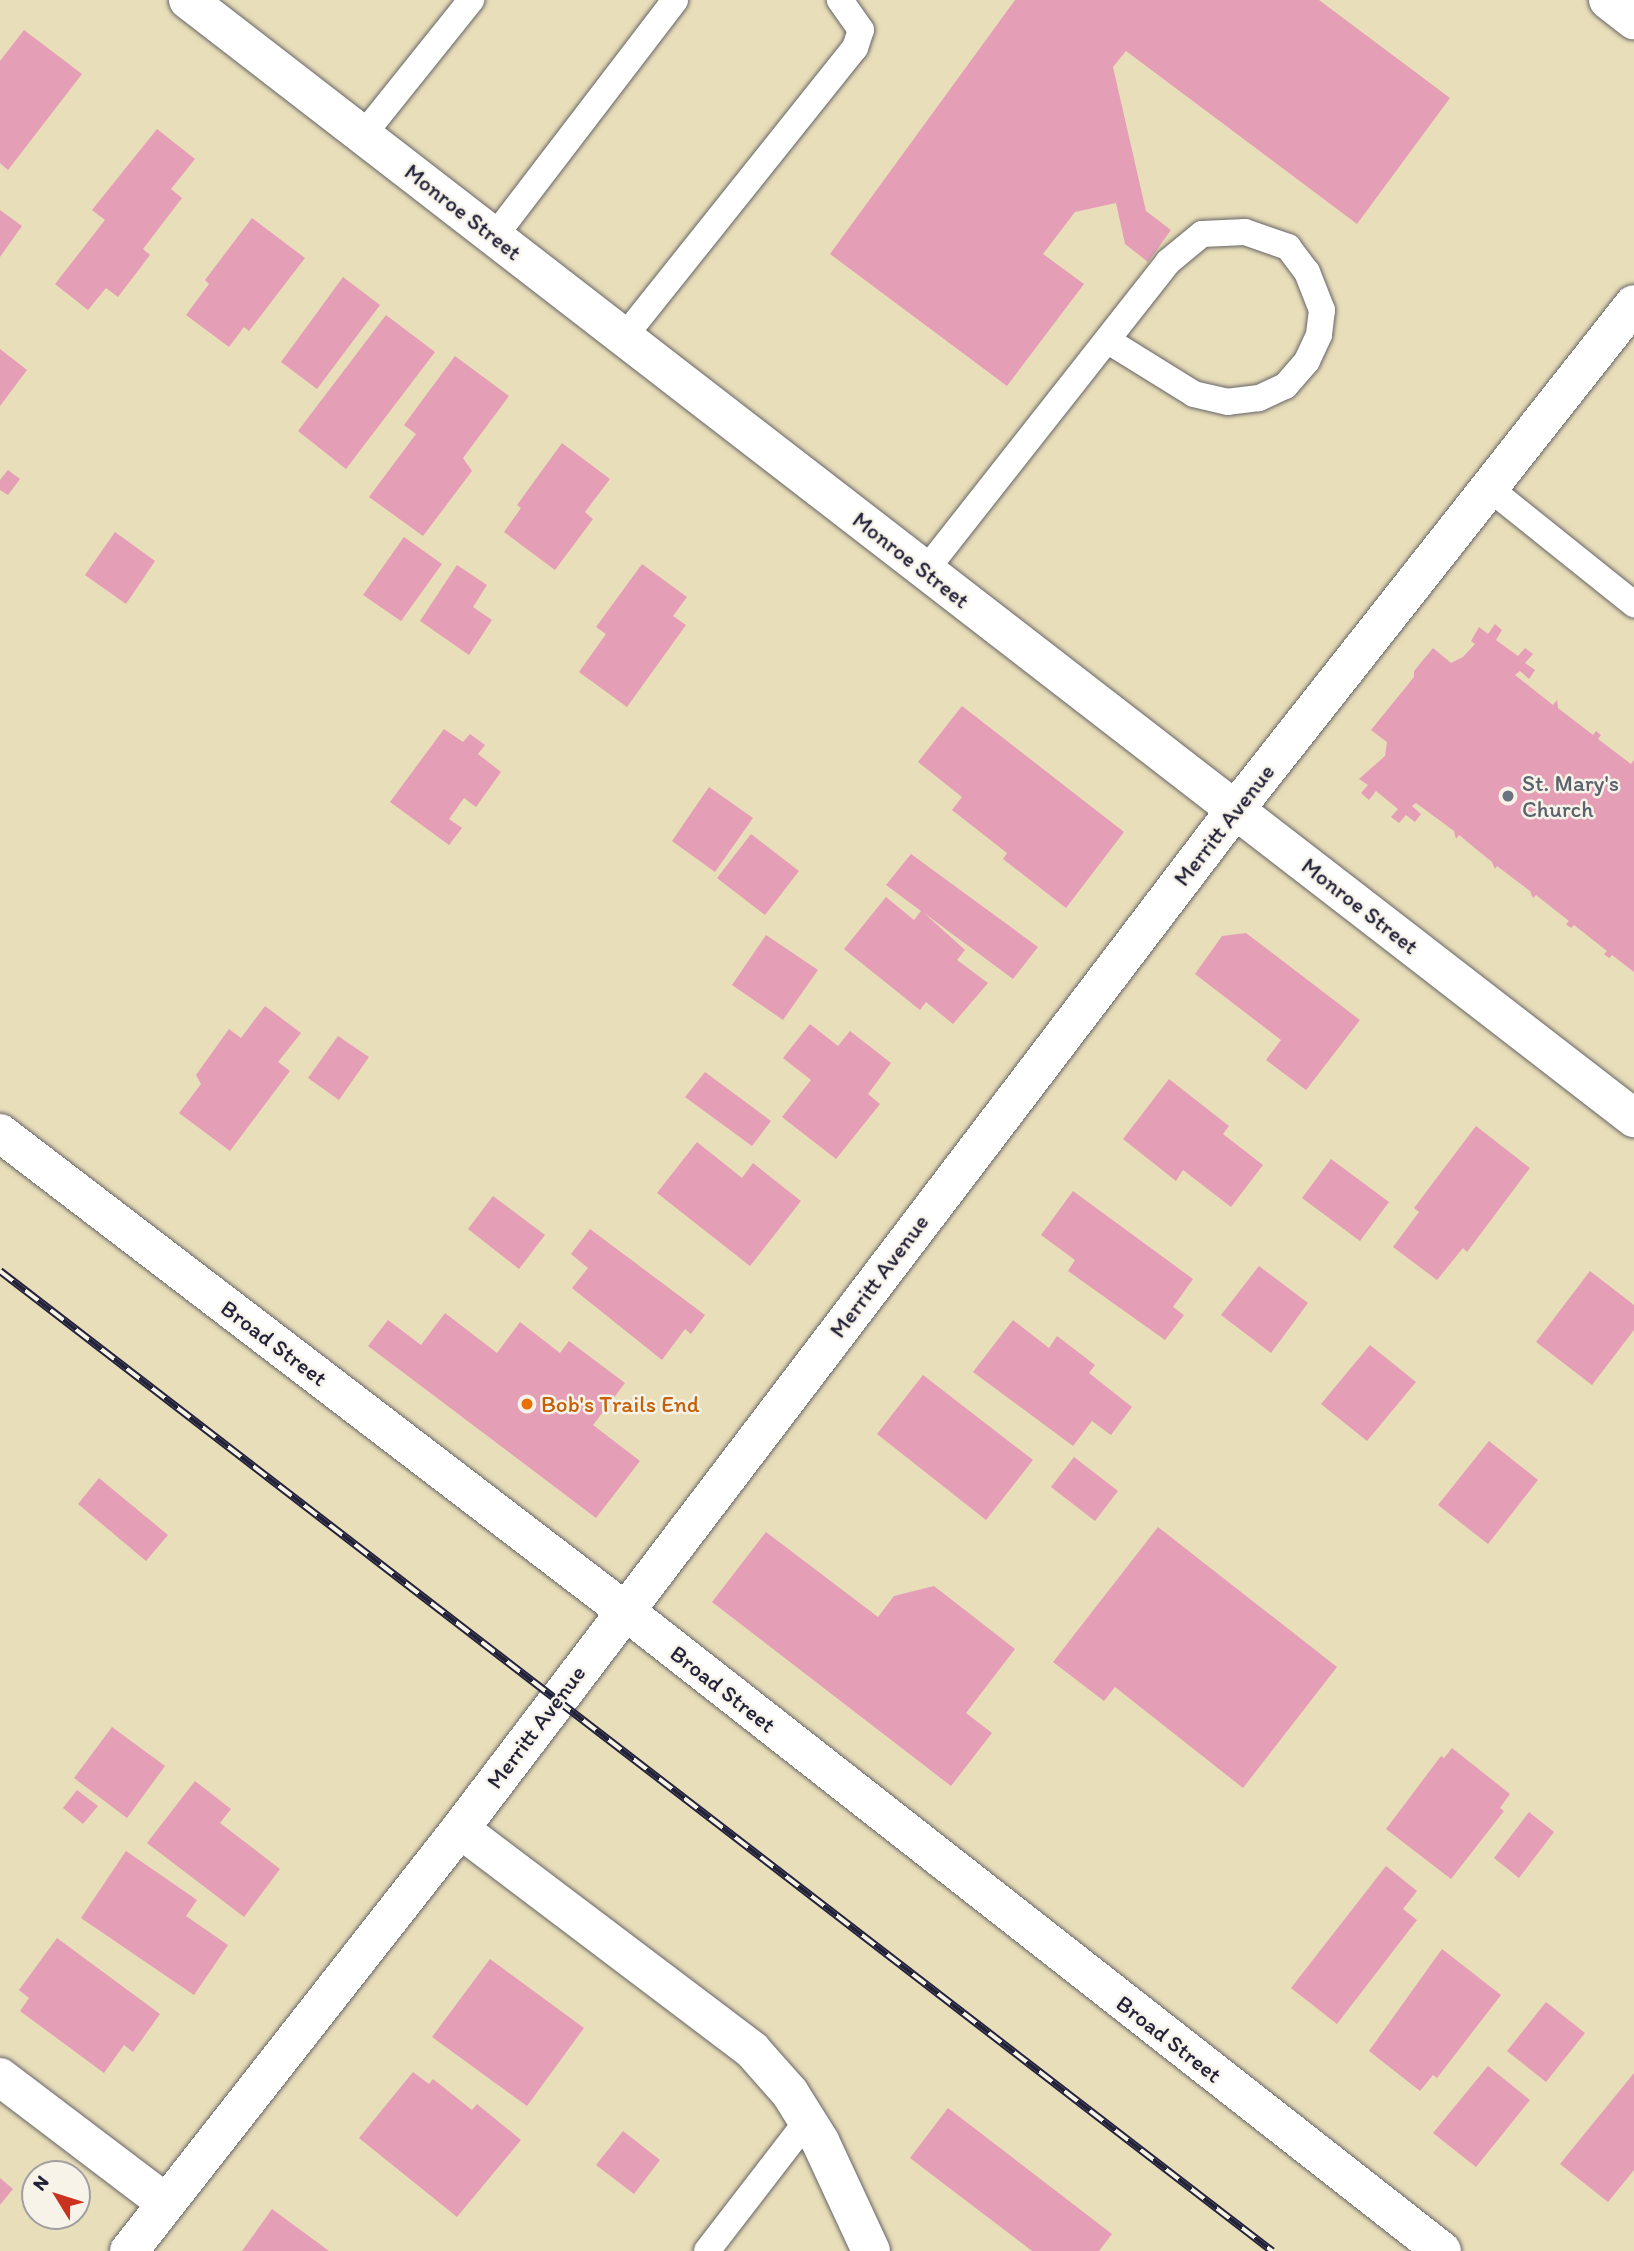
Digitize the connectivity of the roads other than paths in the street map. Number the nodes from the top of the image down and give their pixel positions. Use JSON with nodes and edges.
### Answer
{"nodes":[{"id":1,"x":188,"y":0,"type":"edge"},
{"id":2,"x":471,"y":0,"type":"edge"},
{"id":3,"x":675,"y":0,"type":"edge"},
{"id":4,"x":841,"y":0,"type":"edge"},
{"id":5,"x":1608,"y":0,"type":"edge"},
{"id":6,"x":1634,"y":20,"type":"edge"},
{"id":7,"x":363,"y":135,"type":"junction"},
{"id":8,"x":494,"y":237,"type":"junction"},
{"id":9,"x":1634,"y":304,"type":"edge"},
{"id":10,"x":624,"y":337,"type":"junction"},
{"id":11,"x":1110,"y":342,"type":"junction"},
{"id":12,"x":1489,"y":488,"type":"junction"},
{"id":13,"x":925,"y":570,"type":"junction"},
{"id":14,"x":1634,"y":604,"type":"edge"},
{"id":15,"x":1235,"y":810,"type":"junction"},
{"id":16,"x":1634,"y":1118,"type":"edge"},
{"id":17,"x":0,"y":1133,"type":"edge"},
{"id":18,"x":624,"y":1611,"type":"junction"},
{"id":19,"x":460,"y":1829,"type":"junction"},
{"id":20,"x":0,"y":2077,"type":"edge"},
{"id":21,"x":807,"y":2120,"type":"junction"},
{"id":22,"x":166,"y":2203,"type":"junction"},
{"id":23,"x":129,"y":2251,"type":"edge"},
{"id":24,"x":707,"y":2251,"type":"edge"},
{"id":25,"x":871,"y":2251,"type":"edge"},
{"id":26,"x":1442,"y":2251,"type":"edge"}],
"edges":[{"from":1,"to":7,"type":"street","name":"Monroe Street"},
{"from":2,"to":7,"type":"lane"},
{"from":3,"to":8,"type":"lane"},
{"from":4,"to":10,"type":"lane"},
{"from":5,"to":6,"type":"street"},
{"from":7,"to":8,"type":"street","name":"Monroe Street"},
{"from":8,"to":10,"type":"street","name":"Monroe Street"},
{"from":9,"to":12,"type":"street","name":"Merritt Avenue"},
{"from":10,"to":13,"type":"street","name":"Monroe Street"},
{"from":11,"to":11,"type":"lane"},
{"from":11,"to":13,"type":"lane"},
{"from":12,"to":14,"type":"lane"},
{"from":12,"to":15,"type":"street","name":"Merritt Avenue"},
{"from":13,"to":15,"type":"street","name":"Monroe Street"},
{"from":15,"to":16,"type":"street","name":"Monroe Street"},
{"from":15,"to":18,"type":"street","name":"Merritt Avenue"},
{"from":17,"to":18,"type":"street","name":"Broad Street"},
{"from":18,"to":19,"type":"street","name":"Merritt Avenue"},
{"from":18,"to":26,"type":"street","name":"Broad Street"},
{"from":19,"to":21,"type":"street"},
{"from":19,"to":22,"type":"street","name":"Merritt Avenue"},
{"from":20,"to":22,"type":"street"},
{"from":21,"to":24,"type":"lane"},
{"from":21,"to":25,"type":"street"},
{"from":22,"to":23,"type":"street","name":"Merritt Avenue"}]}
